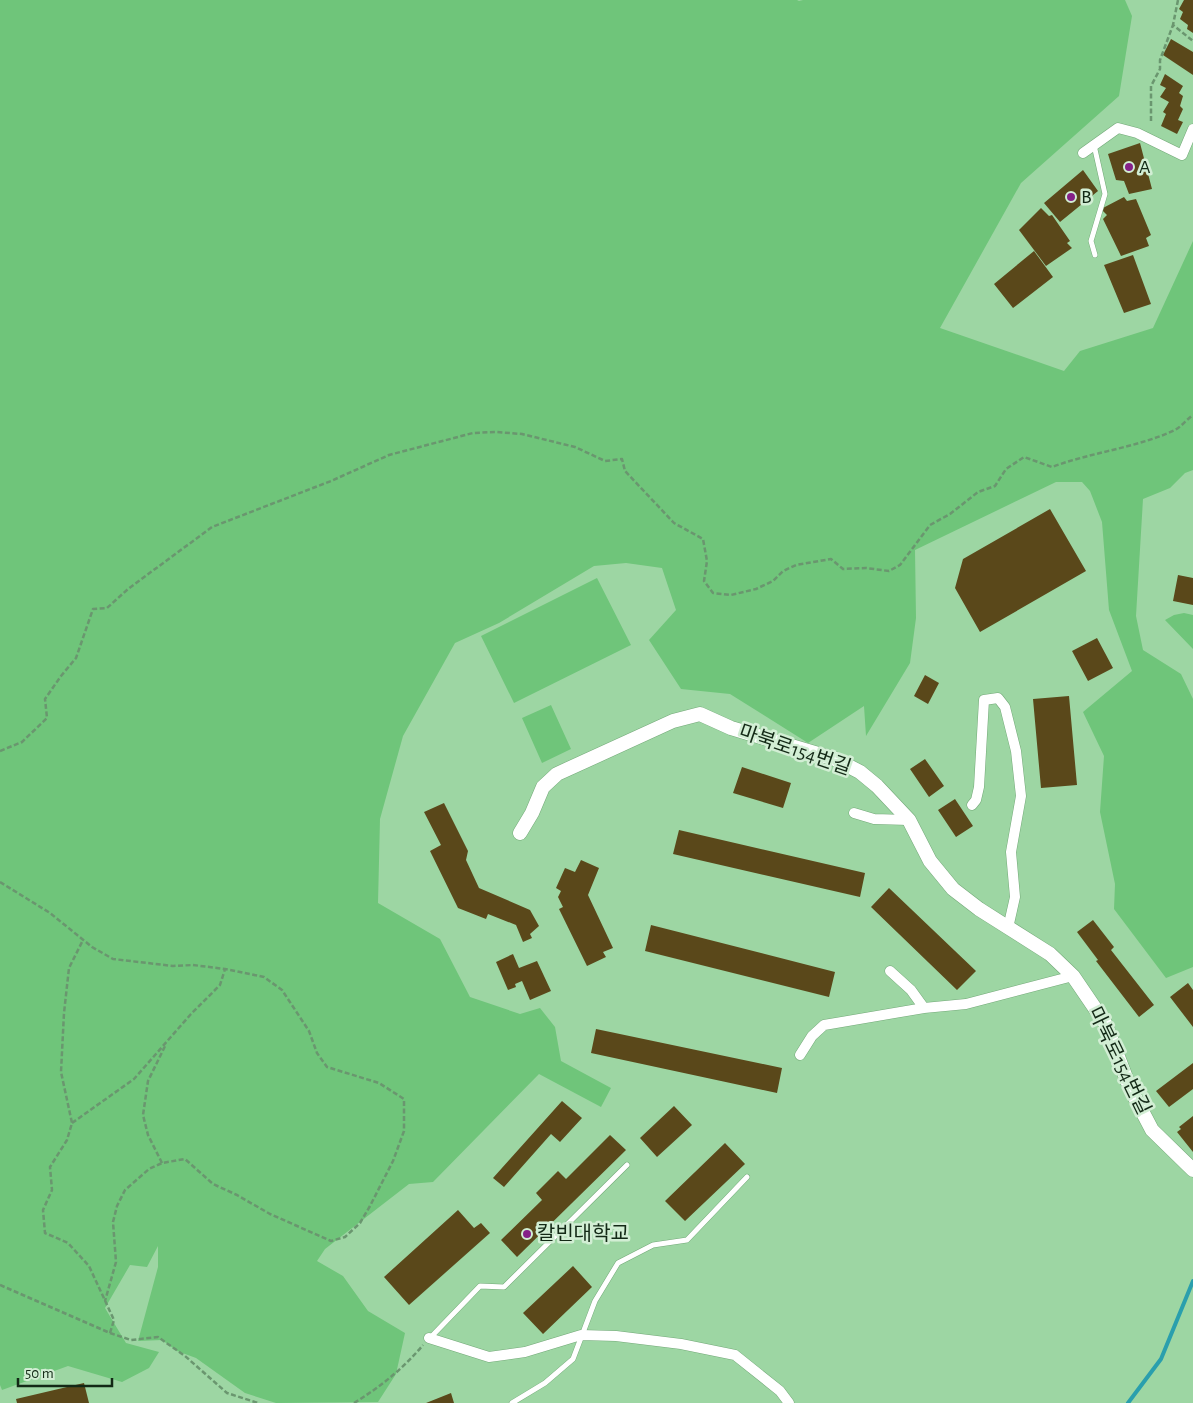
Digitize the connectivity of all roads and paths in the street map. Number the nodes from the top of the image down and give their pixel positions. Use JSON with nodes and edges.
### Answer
{"nodes":[{"id":1,"x":1178,"y":0,"type":"edge"},
{"id":2,"x":1173,"y":25,"type":"junction"},
{"id":3,"x":1193,"y":41,"type":"edge"},
{"id":4,"x":1151,"y":121,"type":"dead end"},
{"id":5,"x":1193,"y":129,"type":"edge"},
{"id":6,"x":1094,"y":144,"type":"junction"},
{"id":7,"x":1083,"y":153,"type":"dead end"},
{"id":8,"x":1095,"y":255,"type":"dead end"},
{"id":9,"x":1193,"y":415,"type":"edge"},
{"id":10,"x":0,"y":752,"type":"edge"},
{"id":11,"x":972,"y":805,"type":"dead end"},
{"id":12,"x":854,"y":814,"type":"dead end"},
{"id":13,"x":909,"y":820,"type":"junction"},
{"id":14,"x":520,"y":834,"type":"dead end"},
{"id":15,"x":0,"y":882,"type":"edge"},
{"id":16,"x":1008,"y":928,"type":"junction"},
{"id":17,"x":83,"y":940,"type":"junction"},
{"id":18,"x":225,"y":968,"type":"junction"},
{"id":19,"x":890,"y":971,"type":"dead end"},
{"id":20,"x":1073,"y":976,"type":"junction"},
{"id":21,"x":924,"y":1008,"type":"junction"},
{"id":22,"x":168,"y":1041,"type":"junction"},
{"id":23,"x":800,"y":1055,"type":"dead end"},
{"id":24,"x":72,"y":1122,"type":"junction"},
{"id":25,"x":162,"y":1163,"type":"junction"},
{"id":26,"x":627,"y":1165,"type":"dead end"},
{"id":27,"x":1193,"y":1170,"type":"edge"},
{"id":28,"x":747,"y":1177,"type":"dead end"},
{"id":29,"x":0,"y":1285,"type":"edge"},
{"id":30,"x":105,"y":1301,"type":"junction"},
{"id":31,"x":110,"y":1333,"type":"junction"},
{"id":32,"x":581,"y":1335,"type":"junction"},
{"id":33,"x":429,"y":1338,"type":"junction"},
{"id":34,"x":258,"y":1403,"type":"edge"},
{"id":35,"x":354,"y":1403,"type":"edge"},
{"id":36,"x":512,"y":1403,"type":"edge"},
{"id":37,"x":789,"y":1403,"type":"edge"}],
"edges":[{"from":1,"to":2,"type":"path"},
{"from":2,"to":3,"type":"path"},
{"from":2,"to":4,"type":"path"},
{"from":5,"to":6,"type":"street"},
{"from":6,"to":7,"type":"street"},
{"from":6,"to":8,"type":"lane"},
{"from":9,"to":10,"type":"path"},
{"from":11,"to":16,"type":"street"},
{"from":12,"to":13,"type":"street"},
{"from":13,"to":14,"type":"street","name":"마북로154번길"},
{"from":13,"to":16,"type":"street","name":"마북로154번길"},
{"from":15,"to":17,"type":"path"},
{"from":16,"to":20,"type":"street","name":"마북로154번길"},
{"from":17,"to":18,"type":"path"},
{"from":17,"to":24,"type":"path"},
{"from":18,"to":22,"type":"path"},
{"from":18,"to":25,"type":"path"},
{"from":19,"to":21,"type":"street"},
{"from":20,"to":21,"type":"street"},
{"from":20,"to":27,"type":"street","name":"마북로154번길"},
{"from":21,"to":23,"type":"street"},
{"from":22,"to":24,"type":"path"},
{"from":22,"to":25,"type":"path"},
{"from":24,"to":30,"type":"path"},
{"from":25,"to":30,"type":"path"},
{"from":26,"to":33,"type":"lane"},
{"from":28,"to":32,"type":"lane"},
{"from":29,"to":31,"type":"path"},
{"from":30,"to":31,"type":"path"},
{"from":31,"to":34,"type":"path"},
{"from":32,"to":33,"type":"street"},
{"from":32,"to":36,"type":"lane"},
{"from":32,"to":37,"type":"street"},
{"from":33,"to":35,"type":"path"}]}
